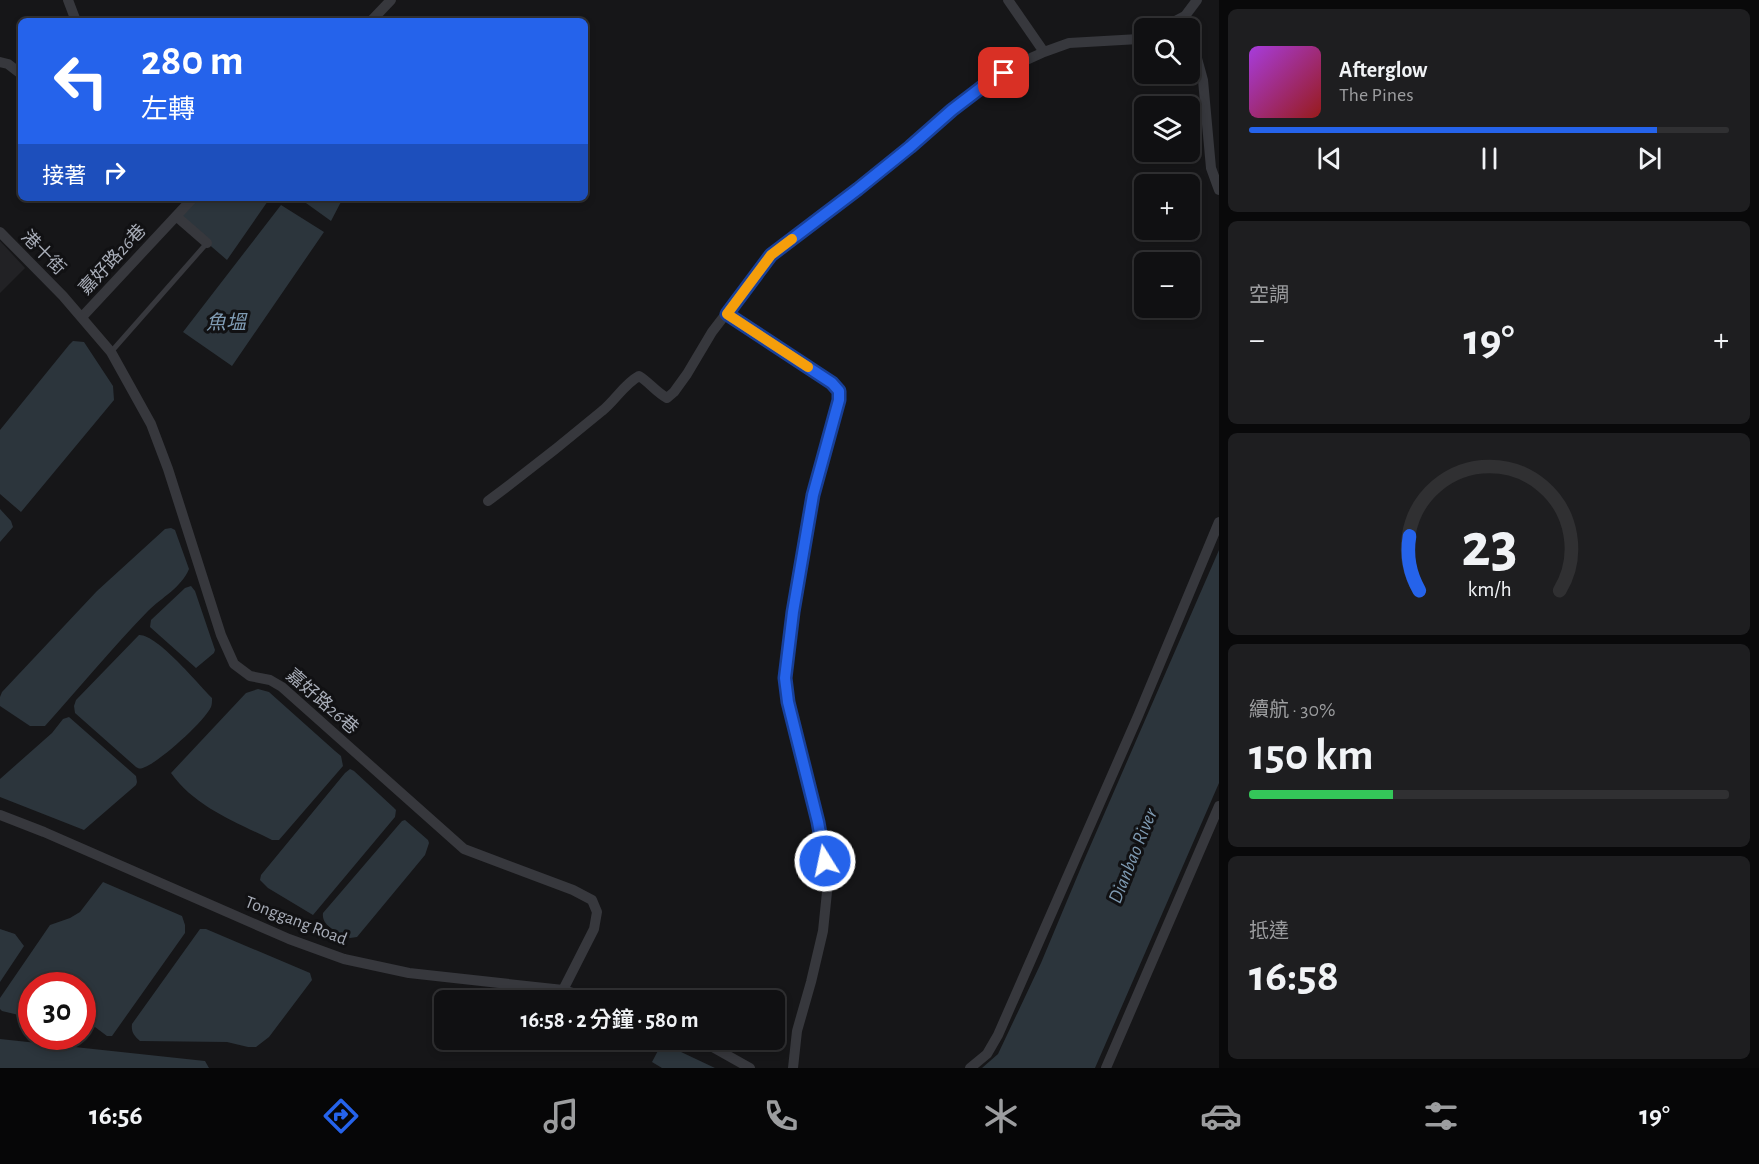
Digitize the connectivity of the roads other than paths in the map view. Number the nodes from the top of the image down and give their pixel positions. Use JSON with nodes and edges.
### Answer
{"nodes":[{"id":1,"x":68,"y":0,"type":"edge"},
{"id":2,"x":391,"y":0,"type":"edge"},
{"id":3,"x":1008,"y":0,"type":"edge"},
{"id":4,"x":1197,"y":0,"type":"edge"},
{"id":5,"x":1185,"y":16,"type":"joint"},
{"id":6,"x":75,"y":18,"type":"edge"},
{"id":7,"x":374,"y":18,"type":"edge"},
{"id":8,"x":1181,"y":18,"type":"edge"},
{"id":9,"x":1134,"y":39,"type":"edge"},
{"id":10,"x":1044,"y":52,"type":"junction"},
{"id":11,"x":0,"y":62,"type":"edge"},
{"id":12,"x":1200,"y":69,"type":"edge"},
{"id":13,"x":18,"y":72,"type":"edge"},
{"id":14,"x":1219,"y":190,"type":"edge"},
{"id":15,"x":190,"y":201,"type":"edge"},
{"id":16,"x":176,"y":216,"type":"junction"},
{"id":17,"x":0,"y":232,"type":"edge"},
{"id":18,"x":207,"y":243,"type":"joint"},
{"id":19,"x":79,"y":314,"type":"junction"},
{"id":20,"x":727,"y":314,"type":"junction"},
{"id":21,"x":111,"y":352,"type":"junction"},
{"id":22,"x":488,"y":501,"type":"dead end"},
{"id":23,"x":1219,"y":522,"type":"edge"},
{"id":24,"x":1219,"y":806,"type":"edge"},
{"id":25,"x":0,"y":815,"type":"edge"},
{"id":26,"x":563,"y":990,"type":"joint"},
{"id":27,"x":718,"y":1050,"type":"edge"},
{"id":28,"x":750,"y":1068,"type":"edge"},
{"id":29,"x":793,"y":1068,"type":"edge"},
{"id":30,"x":970,"y":1068,"type":"edge"},
{"id":31,"x":1106,"y":1068,"type":"edge"}],
"edges":[{"from":1,"to":6,"type":"street"},
{"from":2,"to":7,"type":"street"},
{"from":3,"to":10,"type":"street"},
{"from":4,"to":5,"type":"street"},
{"from":5,"to":8,"type":"street"},
{"from":9,"to":10,"type":"street"},
{"from":10,"to":20,"type":"street"},
{"from":11,"to":13,"type":"street"},
{"from":12,"to":14,"type":"street"},
{"from":15,"to":16,"type":"street","name":"嘉好路26巷"},
{"from":16,"to":18,"type":"street"},
{"from":16,"to":19,"type":"street","name":"嘉好路26巷"},
{"from":17,"to":19,"type":"street","name":"港十街"},
{"from":18,"to":21,"type":"lane"},
{"from":19,"to":21,"type":"street","name":"嘉好路26巷"},
{"from":20,"to":22,"type":"street"},
{"from":20,"to":29,"type":"street"},
{"from":21,"to":26,"type":"street","name":"嘉好路26巷"},
{"from":23,"to":30,"type":"street"},
{"from":24,"to":31,"type":"street"},
{"from":25,"to":26,"type":"street","name":"Tonggang Road"},
{"from":27,"to":28,"type":"street"}]}
